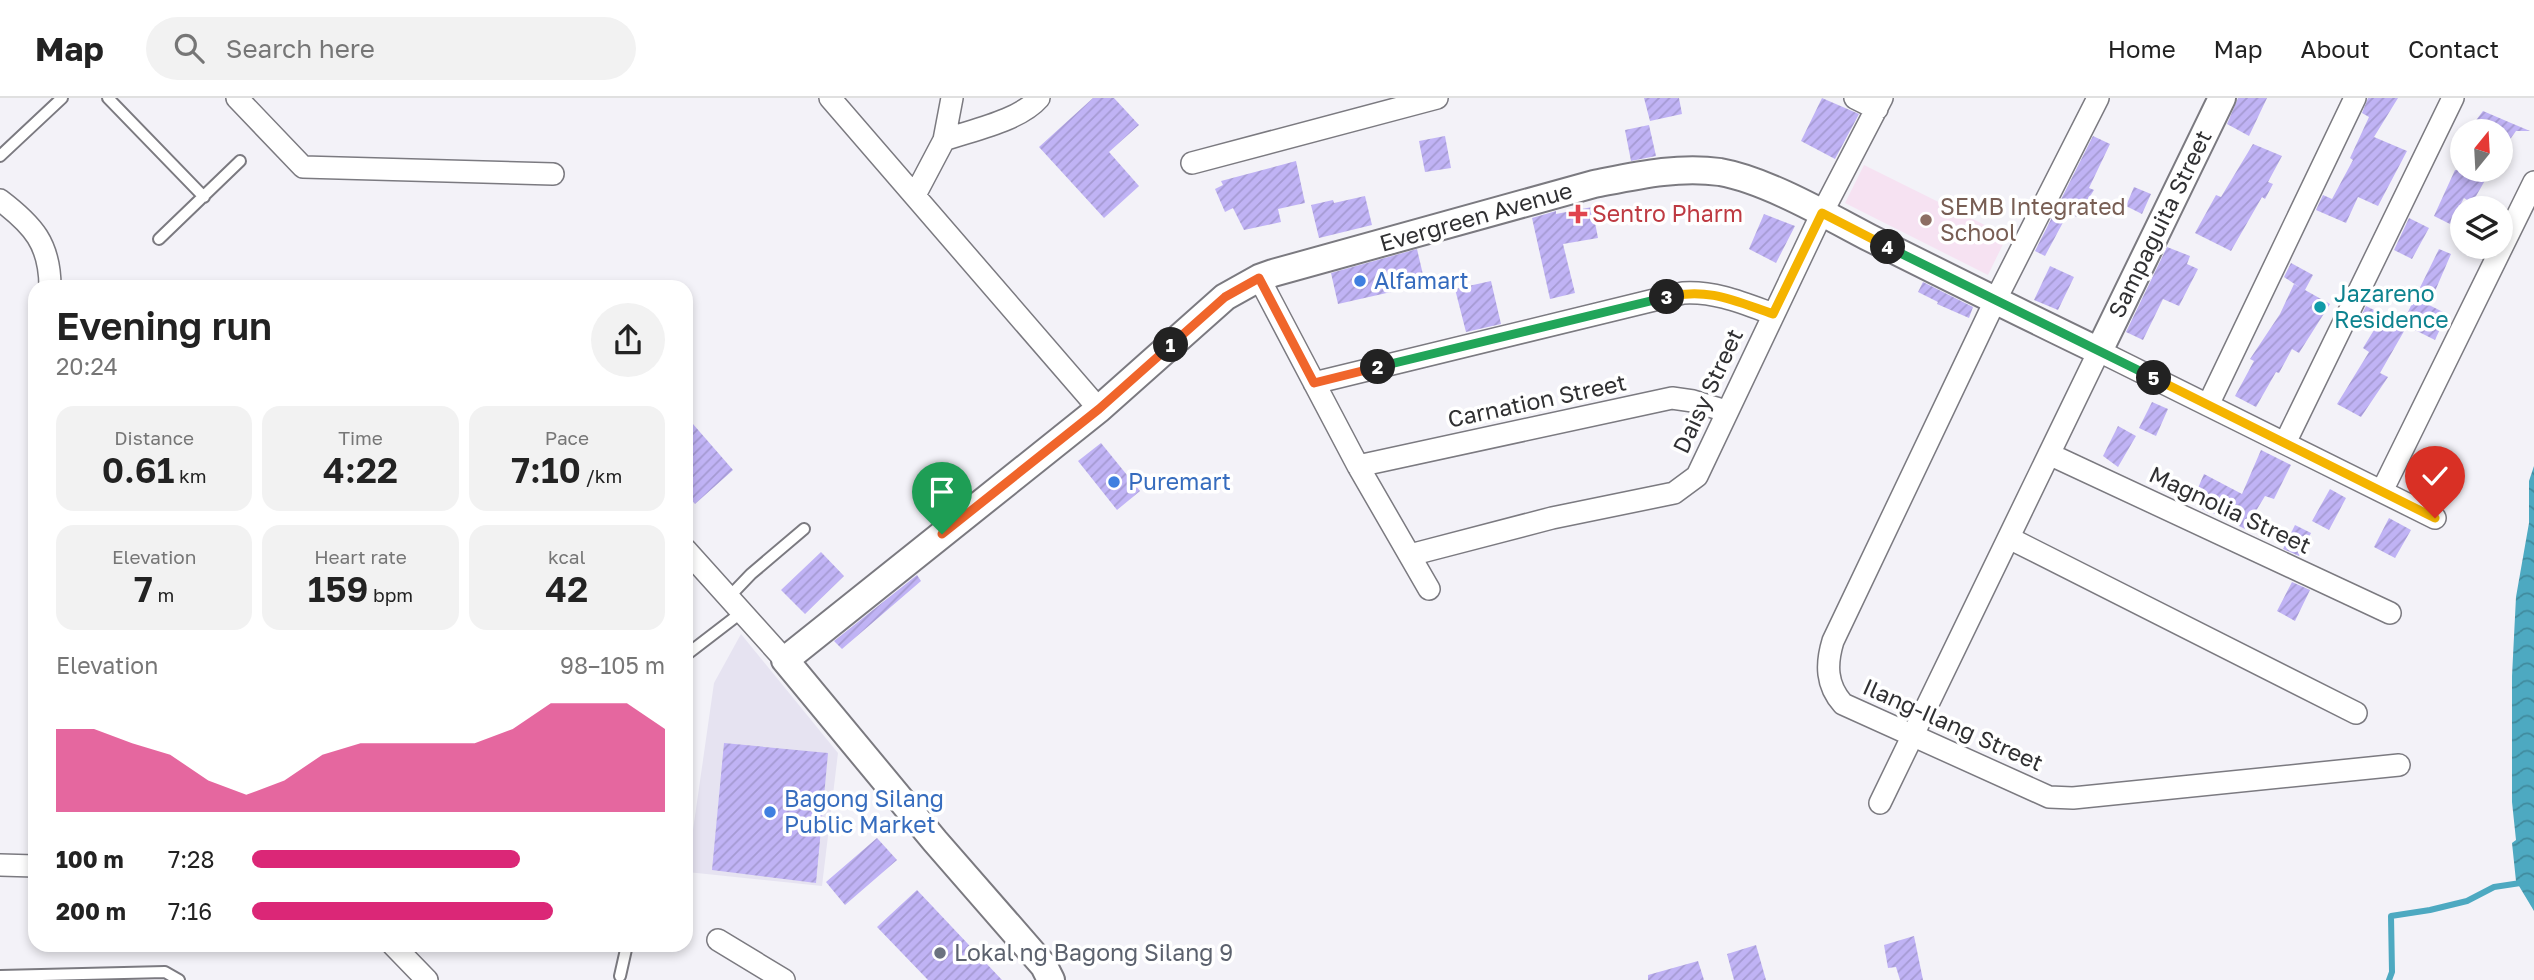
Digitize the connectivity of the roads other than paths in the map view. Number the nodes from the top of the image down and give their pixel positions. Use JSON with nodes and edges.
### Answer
{"nodes":[{"id":1,"x":62,"y":98,"type":"edge"},
{"id":2,"x":108,"y":98,"type":"edge"},
{"id":3,"x":237,"y":98,"type":"edge"},
{"id":4,"x":830,"y":98,"type":"edge"},
{"id":5,"x":953,"y":98,"type":"edge"},
{"id":6,"x":1039,"y":98,"type":"edge"},
{"id":7,"x":1437,"y":98,"type":"edge"},
{"id":8,"x":1855,"y":98,"type":"edge"},
{"id":9,"x":2098,"y":98,"type":"edge"},
{"id":10,"x":2222,"y":98,"type":"edge"},
{"id":11,"x":2355,"y":98,"type":"edge"},
{"id":12,"x":2453,"y":98,"type":"edge"},
{"id":13,"x":1880,"y":104,"type":"edge"},
{"id":14,"x":944,"y":140,"type":"junction"},
{"id":15,"x":0,"y":156,"type":"edge"},
{"id":16,"x":240,"y":162,"type":"dead end"},
{"id":17,"x":1192,"y":163,"type":"dead end"},
{"id":18,"x":553,"y":174,"type":"dead end"},
{"id":19,"x":2534,"y":182,"type":"edge"},
{"id":20,"x":915,"y":195,"type":"junction"},
{"id":21,"x":204,"y":197,"type":"junction"},
{"id":22,"x":0,"y":200,"type":"edge"},
{"id":23,"x":1822,"y":213,"type":"junction"},
{"id":24,"x":159,"y":239,"type":"dead end"},
{"id":25,"x":1259,"y":278,"type":"junction"},
{"id":26,"x":49,"y":280,"type":"edge"},
{"id":27,"x":1995,"y":301,"type":"junction"},
{"id":28,"x":1773,"y":314,"type":"junction"},
{"id":29,"x":2099,"y":351,"type":"junction"},
{"id":30,"x":1314,"y":383,"type":"junction"},
{"id":31,"x":2208,"y":405,"type":"junction"},
{"id":32,"x":1099,"y":409,"type":"junction"},
{"id":33,"x":1726,"y":411,"type":"junction"},
{"id":34,"x":2285,"y":443,"type":"junction"},
{"id":35,"x":2049,"y":454,"type":"junction"},
{"id":36,"x":1358,"y":466,"type":"junction"},
{"id":37,"x":2382,"y":491,"type":"junction"},
{"id":38,"x":2435,"y":518,"type":"dead end"},
{"id":39,"x":804,"y":529,"type":"dead end"},
{"id":40,"x":2009,"y":538,"type":"junction"},
{"id":41,"x":1410,"y":555,"type":"junction"},
{"id":42,"x":693,"y":558,"type":"edge"},
{"id":43,"x":1429,"y":590,"type":"dead end"},
{"id":44,"x":735,"y":604,"type":"junction"},
{"id":45,"x":2390,"y":613,"type":"dead end"},
{"id":46,"x":693,"y":648,"type":"edge"},
{"id":47,"x":785,"y":660,"type":"junction"},
{"id":48,"x":2356,"y":713,"type":"dead end"},
{"id":49,"x":1914,"y":734,"type":"junction"},
{"id":50,"x":2399,"y":765,"type":"dead end"},
{"id":51,"x":1880,"y":803,"type":"dead end"},
{"id":52,"x":0,"y":865,"type":"edge"},
{"id":53,"x":28,"y":866,"type":"edge"},
{"id":54,"x":718,"y":940,"type":"dead end"},
{"id":55,"x":400,"y":952,"type":"edge"},
{"id":56,"x":625,"y":952,"type":"edge"},
{"id":57,"x":0,"y":976,"type":"edge"},
{"id":58,"x":620,"y":976,"type":"dead end"},
{"id":59,"x":179,"y":980,"type":"edge"},
{"id":60,"x":427,"y":980,"type":"edge"},
{"id":61,"x":784,"y":980,"type":"edge"},
{"id":62,"x":1051,"y":980,"type":"edge"}],
"edges":[{"from":1,"to":15,"type":"lane"},
{"from":2,"to":21,"type":"lane"},
{"from":3,"to":18,"type":"street"},
{"from":4,"to":20,"type":"street"},
{"from":5,"to":14,"type":"street"},
{"from":6,"to":14,"type":"street"},
{"from":7,"to":17,"type":"street"},
{"from":8,"to":13,"type":"street"},
{"from":9,"to":27,"type":"street","name":"Ilang-Ilang Street"},
{"from":10,"to":29,"type":"street","name":"Sampaguita Street"},
{"from":11,"to":31,"type":"street"},
{"from":12,"to":34,"type":"street"},
{"from":13,"to":23,"type":"street","name":"Daisy Street"},
{"from":14,"to":20,"type":"street"},
{"from":16,"to":21,"type":"lane"},
{"from":19,"to":37,"type":"street"},
{"from":20,"to":32,"type":"street"},
{"from":21,"to":24,"type":"lane"},
{"from":22,"to":26,"type":"street"},
{"from":23,"to":25,"type":"street","name":"Evergreen Avenue"},
{"from":23,"to":27,"type":"street","name":"Evergreen Avenue"},
{"from":23,"to":28,"type":"street","name":"Daisy Street"},
{"from":25,"to":30,"type":"street"},
{"from":25,"to":32,"type":"street","name":"Evergreen Avenue"},
{"from":27,"to":29,"type":"street","name":"Evergreen Avenue"},
{"from":27,"to":49,"type":"street","name":"Ilang-Ilang Street"},
{"from":28,"to":30,"type":"street"},
{"from":28,"to":33,"type":"street","name":"Daisy Street"},
{"from":29,"to":31,"type":"street","name":"Evergreen Avenue"},
{"from":29,"to":35,"type":"street"},
{"from":30,"to":36,"type":"street"},
{"from":31,"to":34,"type":"street","name":"Evergreen Avenue"},
{"from":32,"to":47,"type":"street","name":"Evergreen Avenue"},
{"from":33,"to":36,"type":"street","name":"Carnation Street"},
{"from":33,"to":41,"type":"street","name":"Daisy Street"},
{"from":34,"to":37,"type":"street","name":"Evergreen Avenue"},
{"from":35,"to":40,"type":"street"},
{"from":35,"to":45,"type":"street","name":"Magnolia Street"},
{"from":36,"to":41,"type":"street"},
{"from":37,"to":38,"type":"street","name":"Evergreen Avenue"},
{"from":39,"to":44,"type":"lane"},
{"from":40,"to":48,"type":"street"},
{"from":40,"to":49,"type":"street"},
{"from":41,"to":43,"type":"street"},
{"from":42,"to":44,"type":"street"},
{"from":44,"to":46,"type":"lane"},
{"from":44,"to":47,"type":"street"},
{"from":47,"to":62,"type":"street"},
{"from":49,"to":50,"type":"street","name":"Ilang-Ilang Street"},
{"from":49,"to":51,"type":"street"},
{"from":52,"to":53,"type":"street"},
{"from":54,"to":61,"type":"street"},
{"from":55,"to":60,"type":"street"},
{"from":56,"to":58,"type":"lane"},
{"from":57,"to":59,"type":"lane"}]}
